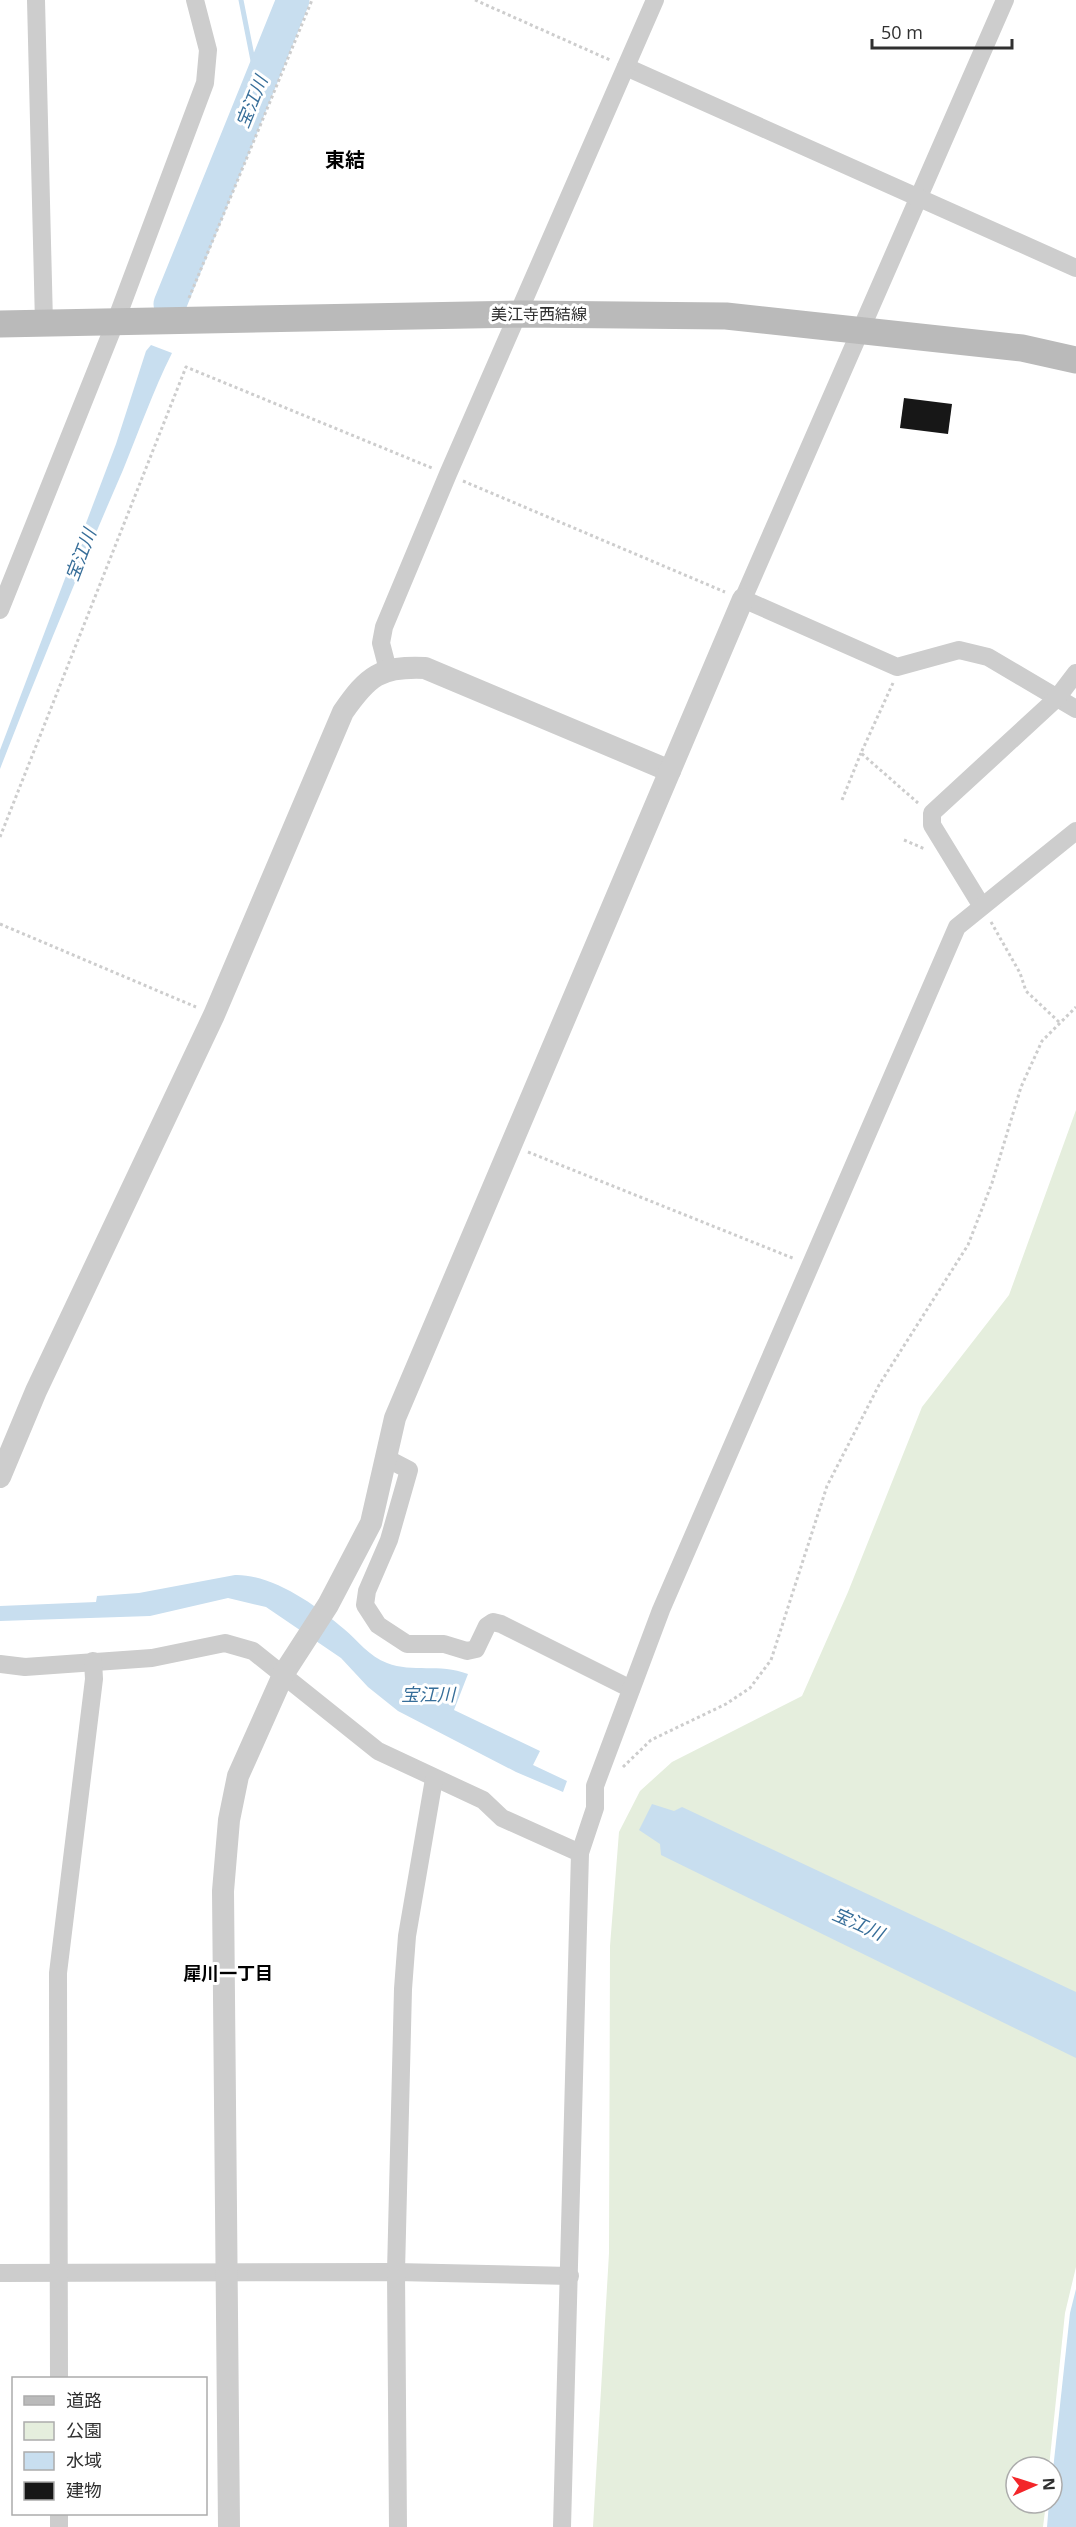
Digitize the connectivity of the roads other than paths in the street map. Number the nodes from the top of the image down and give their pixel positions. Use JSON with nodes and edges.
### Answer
{"nodes":[{"id":1,"x":36,"y":0,"type":"edge"},
{"id":2,"x":655,"y":0,"type":"edge"},
{"id":3,"x":1005,"y":0,"type":"edge"},
{"id":4,"x":195,"y":1,"type":"edge"},
{"id":5,"x":626,"y":67,"type":"junction"},
{"id":6,"x":920,"y":199,"type":"junction"},
{"id":7,"x":1076,"y":268,"type":"edge"},
{"id":8,"x":519,"y":314,"type":"junction"},
{"id":9,"x":115,"y":322,"type":"junction"},
{"id":10,"x":44,"y":323,"type":"junction"},
{"id":11,"x":0,"y":324,"type":"edge"},
{"id":12,"x":862,"y":330,"type":"junction"},
{"id":13,"x":1076,"y":360,"type":"edge"},
{"id":14,"x":743,"y":600,"type":"junction"},
{"id":15,"x":0,"y":610,"type":"edge"},
{"id":16,"x":388,"y":670,"type":"junction"},
{"id":17,"x":1076,"y":673,"type":"edge"},
{"id":18,"x":1058,"y":698,"type":"junction"},
{"id":19,"x":1076,"y":709,"type":"edge"},
{"id":20,"x":670,"y":771,"type":"junction"},
{"id":21,"x":1076,"y":831,"type":"edge"},
{"id":22,"x":981,"y":905,"type":"junction"},
{"id":23,"x":386,"y":1458,"type":"junction"},
{"id":24,"x":0,"y":1477,"type":"edge"},
{"id":25,"x":93,"y":1661,"type":"junction"},
{"id":26,"x":0,"y":1664,"type":"edge"},
{"id":27,"x":288,"y":1668,"type":"junction"},
{"id":28,"x":631,"y":1689,"type":"junction"},
{"id":29,"x":434,"y":1779,"type":"junction"},
{"id":30,"x":580,"y":1853,"type":"junction"},
{"id":31,"x":228,"y":2272,"type":"junction"},
{"id":32,"x":396,"y":2272,"type":"junction"},
{"id":33,"x":0,"y":2273,"type":"edge"},
{"id":34,"x":59,"y":2273,"type":"junction"},
{"id":35,"x":570,"y":2276,"type":"junction"},
{"id":36,"x":59,"y":2377,"type":"edge"},
{"id":37,"x":229,"y":2527,"type":"edge"},
{"id":38,"x":398,"y":2527,"type":"edge"},
{"id":39,"x":562,"y":2527,"type":"edge"}],
"edges":[{"from":1,"to":10,"type":"street"},
{"from":2,"to":5,"type":"street"},
{"from":3,"to":6,"type":"street"},
{"from":4,"to":9,"type":"street"},
{"from":5,"to":6,"type":"street"},
{"from":5,"to":8,"type":"street"},
{"from":6,"to":7,"type":"street"},
{"from":6,"to":12,"type":"street"},
{"from":8,"to":9,"type":"main road","name":"美江寺西結線"},
{"from":8,"to":12,"type":"main road","name":"美江寺西結線"},
{"from":8,"to":16,"type":"street"},
{"from":9,"to":10,"type":"main road","name":"美江寺西結線"},
{"from":9,"to":15,"type":"street"},
{"from":10,"to":11,"type":"main road","name":"美江寺西結線"},
{"from":12,"to":13,"type":"main road","name":"美江寺西結線"},
{"from":12,"to":14,"type":"street"},
{"from":14,"to":18,"type":"street"},
{"from":14,"to":20,"type":"street"},
{"from":16,"to":20,"type":"street"},
{"from":16,"to":24,"type":"street"},
{"from":17,"to":18,"type":"street"},
{"from":18,"to":19,"type":"street"},
{"from":18,"to":22,"type":"street"},
{"from":20,"to":23,"type":"street"},
{"from":21,"to":22,"type":"street"},
{"from":22,"to":28,"type":"street"},
{"from":23,"to":27,"type":"street"},
{"from":23,"to":28,"type":"street"},
{"from":25,"to":26,"type":"street"},
{"from":25,"to":27,"type":"street"},
{"from":25,"to":34,"type":"street"},
{"from":27,"to":29,"type":"street"},
{"from":27,"to":31,"type":"street"},
{"from":28,"to":30,"type":"street"},
{"from":29,"to":30,"type":"street"},
{"from":29,"to":32,"type":"street"},
{"from":30,"to":35,"type":"street"},
{"from":31,"to":32,"type":"street"},
{"from":31,"to":34,"type":"street"},
{"from":31,"to":37,"type":"street"},
{"from":32,"to":35,"type":"street"},
{"from":32,"to":38,"type":"street"},
{"from":33,"to":34,"type":"street"},
{"from":34,"to":36,"type":"street"},
{"from":35,"to":39,"type":"street"}]}
